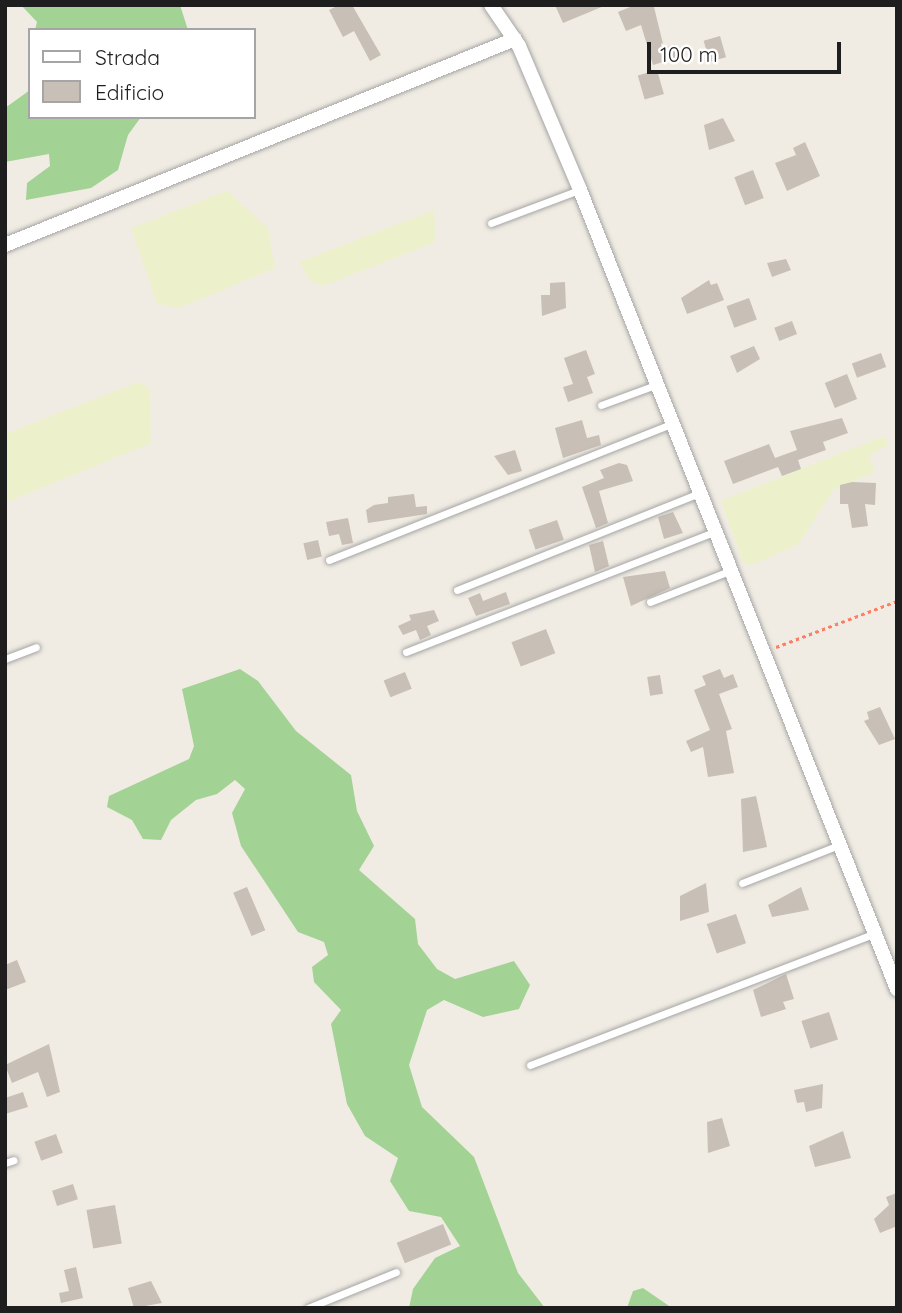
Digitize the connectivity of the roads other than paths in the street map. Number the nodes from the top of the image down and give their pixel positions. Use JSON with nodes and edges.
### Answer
{"nodes":[{"id":1,"x":491,"y":5,"type":"edge"},
{"id":2,"x":515,"y":39,"type":"junction"},
{"id":3,"x":580,"y":190,"type":"junction"},
{"id":4,"x":491,"y":223,"type":"dead end"},
{"id":5,"x":5,"y":245,"type":"edge"},
{"id":6,"x":655,"y":385,"type":"junction"},
{"id":7,"x":601,"y":405,"type":"dead end"},
{"id":8,"x":671,"y":424,"type":"junction"},
{"id":9,"x":699,"y":493,"type":"junction"},
{"id":10,"x":714,"y":533,"type":"junction"},
{"id":11,"x":329,"y":560,"type":"dead end"},
{"id":12,"x":729,"y":571,"type":"junction"},
{"id":13,"x":457,"y":590,"type":"dead end"},
{"id":14,"x":650,"y":602,"type":"dead end"},
{"id":15,"x":37,"y":647,"type":"dead end"},
{"id":16,"x":406,"y":652,"type":"dead end"},
{"id":17,"x":5,"y":659,"type":"edge"},
{"id":18,"x":840,"y":844,"type":"junction"},
{"id":19,"x":742,"y":883,"type":"dead end"},
{"id":20,"x":875,"y":933,"type":"junction"},
{"id":21,"x":897,"y":989,"type":"edge"},
{"id":22,"x":530,"y":1065,"type":"dead end"},
{"id":23,"x":14,"y":1160,"type":"dead end"},
{"id":24,"x":5,"y":1163,"type":"edge"},
{"id":25,"x":396,"y":1272,"type":"dead end"},
{"id":26,"x":308,"y":1308,"type":"edge"}],
"edges":[{"from":1,"to":2,"type":"street"},
{"from":2,"to":3,"type":"street"},
{"from":2,"to":5,"type":"street"},
{"from":3,"to":4,"type":"lane"},
{"from":3,"to":6,"type":"street"},
{"from":6,"to":7,"type":"lane"},
{"from":6,"to":8,"type":"street"},
{"from":8,"to":9,"type":"street"},
{"from":8,"to":11,"type":"lane"},
{"from":9,"to":10,"type":"street"},
{"from":9,"to":13,"type":"lane"},
{"from":10,"to":12,"type":"street"},
{"from":10,"to":16,"type":"lane"},
{"from":12,"to":14,"type":"lane"},
{"from":12,"to":18,"type":"street"},
{"from":15,"to":17,"type":"lane"},
{"from":18,"to":19,"type":"lane"},
{"from":18,"to":20,"type":"street"},
{"from":20,"to":21,"type":"street"},
{"from":20,"to":22,"type":"lane"},
{"from":23,"to":24,"type":"lane"},
{"from":25,"to":26,"type":"lane"}]}
